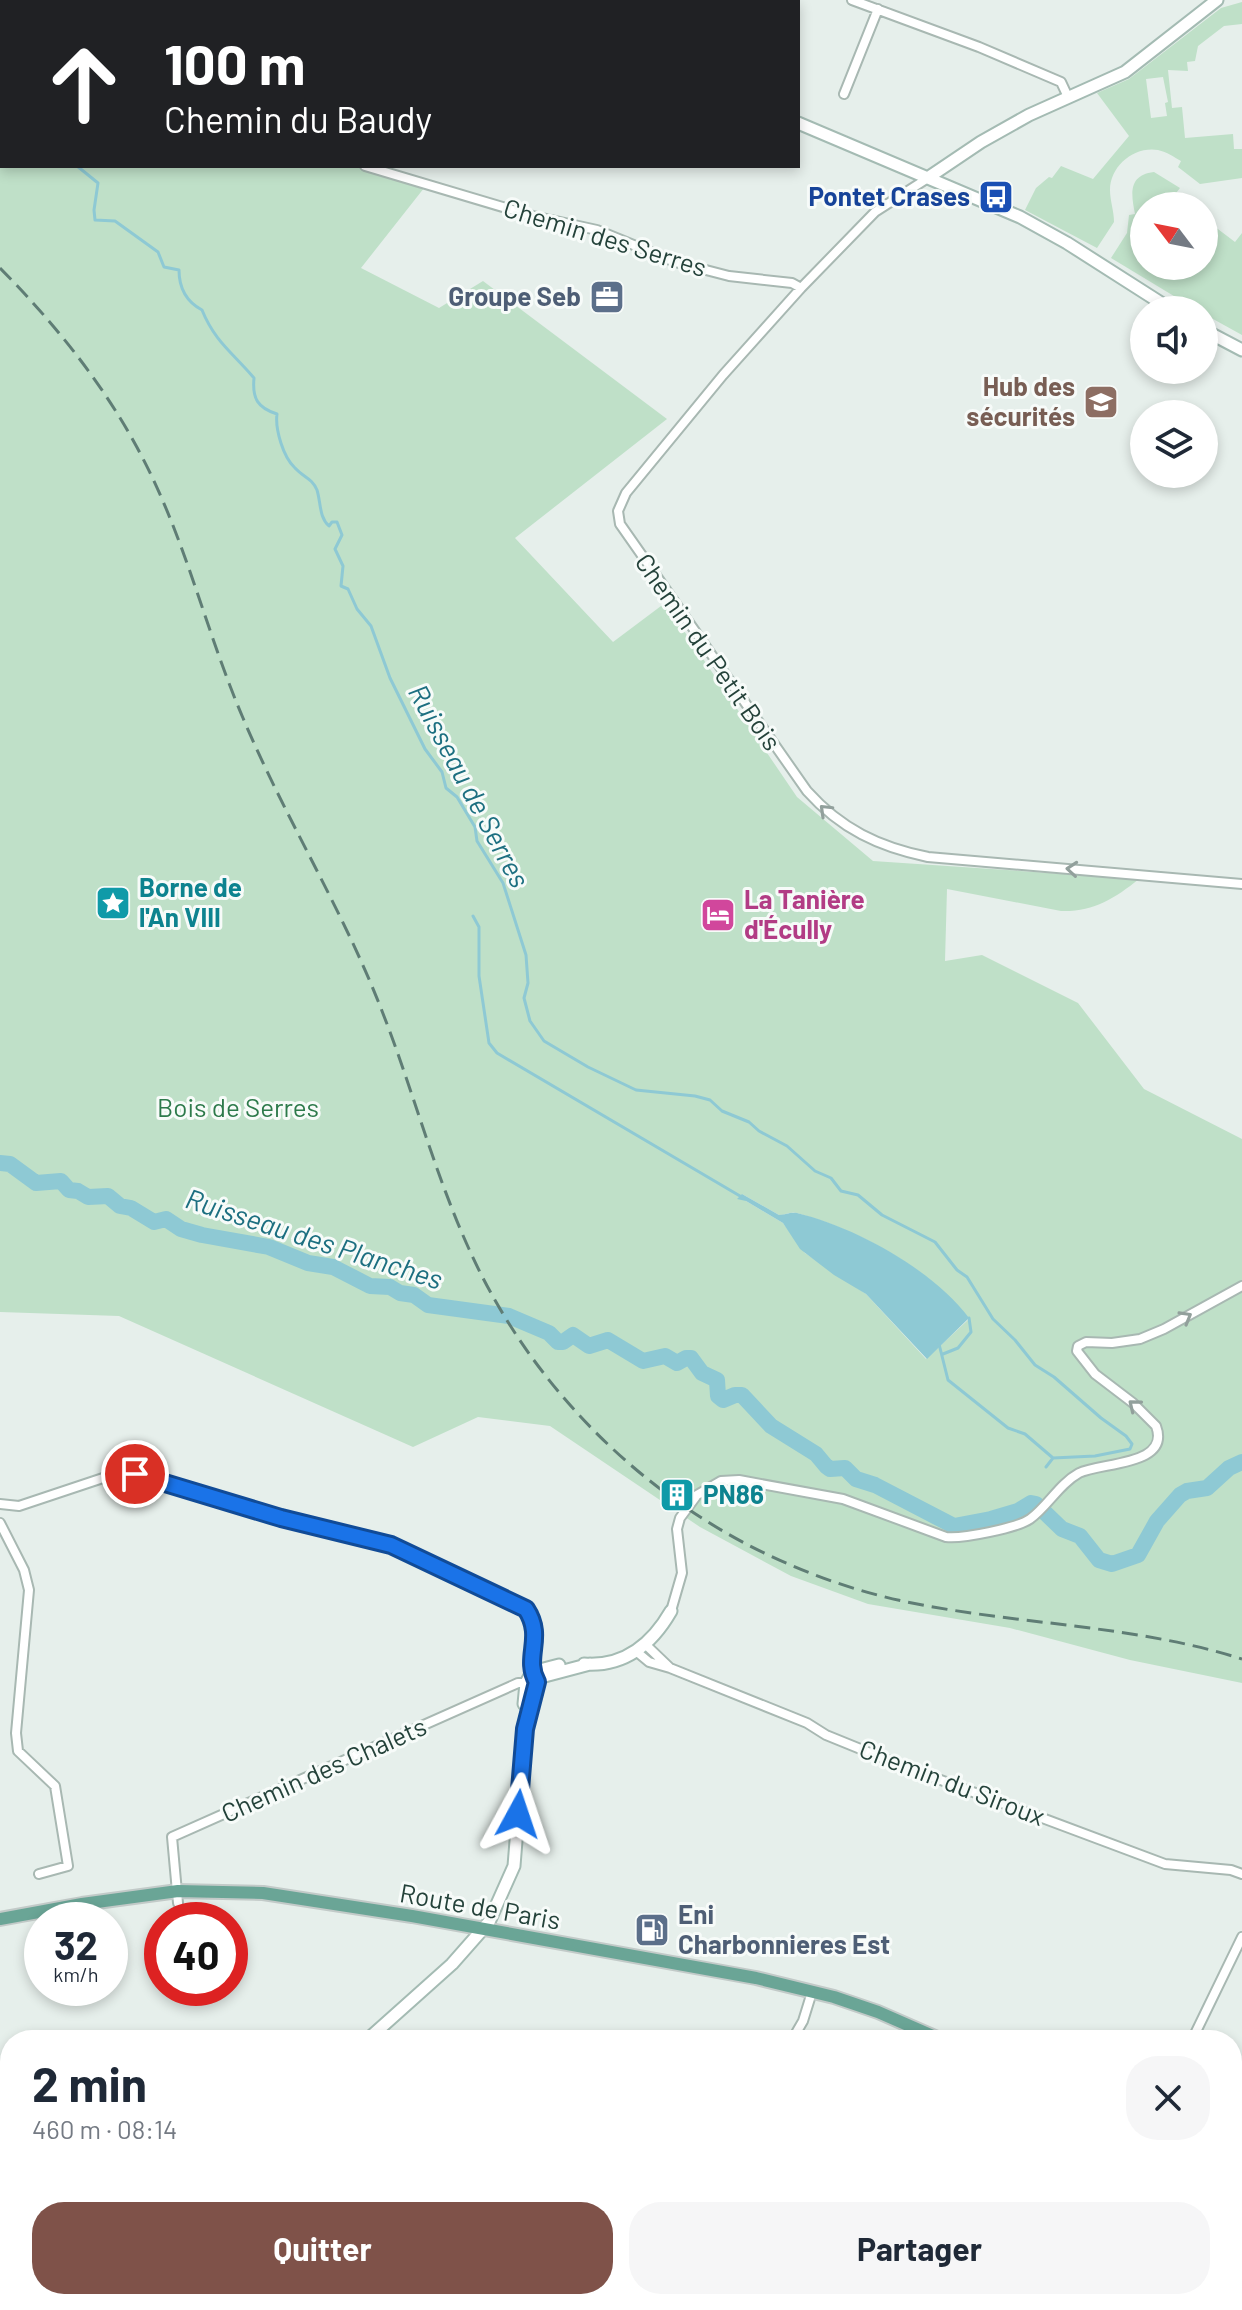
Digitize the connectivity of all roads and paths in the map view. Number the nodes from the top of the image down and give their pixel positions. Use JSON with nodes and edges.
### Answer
{"nodes":[{"id":1,"x":852,"y":0,"type":"edge"},
{"id":2,"x":1217,"y":0,"type":"edge"},
{"id":3,"x":878,"y":9,"type":"junction"},
{"id":4,"x":844,"y":94,"type":"dead end"},
{"id":5,"x":1068,"y":97,"type":"junction"},
{"id":6,"x":800,"y":124,"type":"edge"},
{"id":7,"x":372,"y":168,"type":"edge"},
{"id":8,"x":929,"y":177,"type":"junction"},
{"id":9,"x":801,"y":288,"type":"junction"},
{"id":10,"x":1149,"y":296,"type":"edge"},
{"id":11,"x":1218,"y":337,"type":"edge"},
{"id":12,"x":1242,"y":350,"type":"edge"},
{"id":13,"x":1242,"y":884,"type":"edge"},
{"id":14,"x":1242,"y":1286,"type":"edge"},
{"id":15,"x":0,"y":1504,"type":"edge"},
{"id":16,"x":0,"y":1523,"type":"edge"},
{"id":17,"x":671,"y":1611,"type":"joint"},
{"id":18,"x":641,"y":1648,"type":"junction"},
{"id":19,"x":532,"y":1679,"type":"junction"},
{"id":20,"x":39,"y":1874,"type":"dead end"},
{"id":21,"x":1242,"y":1874,"type":"edge"},
{"id":22,"x":178,"y":1897,"type":"junction"},
{"id":23,"x":0,"y":1919,"type":"edge"},
{"id":24,"x":482,"y":1930,"type":"junction"},
{"id":25,"x":1242,"y":1937,"type":"edge"},
{"id":26,"x":812,"y":1992,"type":"junction"},
{"id":27,"x":378,"y":2030,"type":"edge"},
{"id":28,"x":798,"y":2030,"type":"edge"},
{"id":29,"x":919,"y":2030,"type":"edge"},
{"id":30,"x":1197,"y":2030,"type":"edge"}],
"edges":[{"from":1,"to":3,"type":"street"},
{"from":2,"to":5,"type":"main road"},
{"from":3,"to":4,"type":"street"},
{"from":3,"to":5,"type":"street"},
{"from":5,"to":8,"type":"main road"},
{"from":6,"to":8,"type":"main road"},
{"from":7,"to":9,"type":"street","name":"Chemin des Serres"},
{"from":8,"to":9,"type":"street","name":"Chemin du Petit Bois"},
{"from":8,"to":10,"type":"main road"},
{"from":13,"to":9,"type":"street","name":"Chemin du Petit Bois","one_way":true},
{"from":11,"to":12,"type":"main road"},
{"from":17,"to":14,"type":"street","one_way":true},
{"from":15,"to":19,"type":"street"},
{"from":16,"to":20,"type":"street"},
{"from":17,"to":18,"type":"main road"},
{"from":18,"to":19,"type":"main road"},
{"from":18,"to":21,"type":"street","name":"Chemin du Siroux"},
{"from":19,"to":22,"type":"street","name":"Chemin des Chalets"},
{"from":19,"to":24,"type":"main road"},
{"from":22,"to":23,"type":"main road","name":"Route de Paris"},
{"from":22,"to":24,"type":"main road","name":"Route de Paris"},
{"from":24,"to":26,"type":"main road","name":"Route de Paris"},
{"from":24,"to":27,"type":"main road"},
{"from":25,"to":30,"type":"street"},
{"from":26,"to":28,"type":"street"},
{"from":26,"to":29,"type":"main road","name":"Route de Paris"}]}
